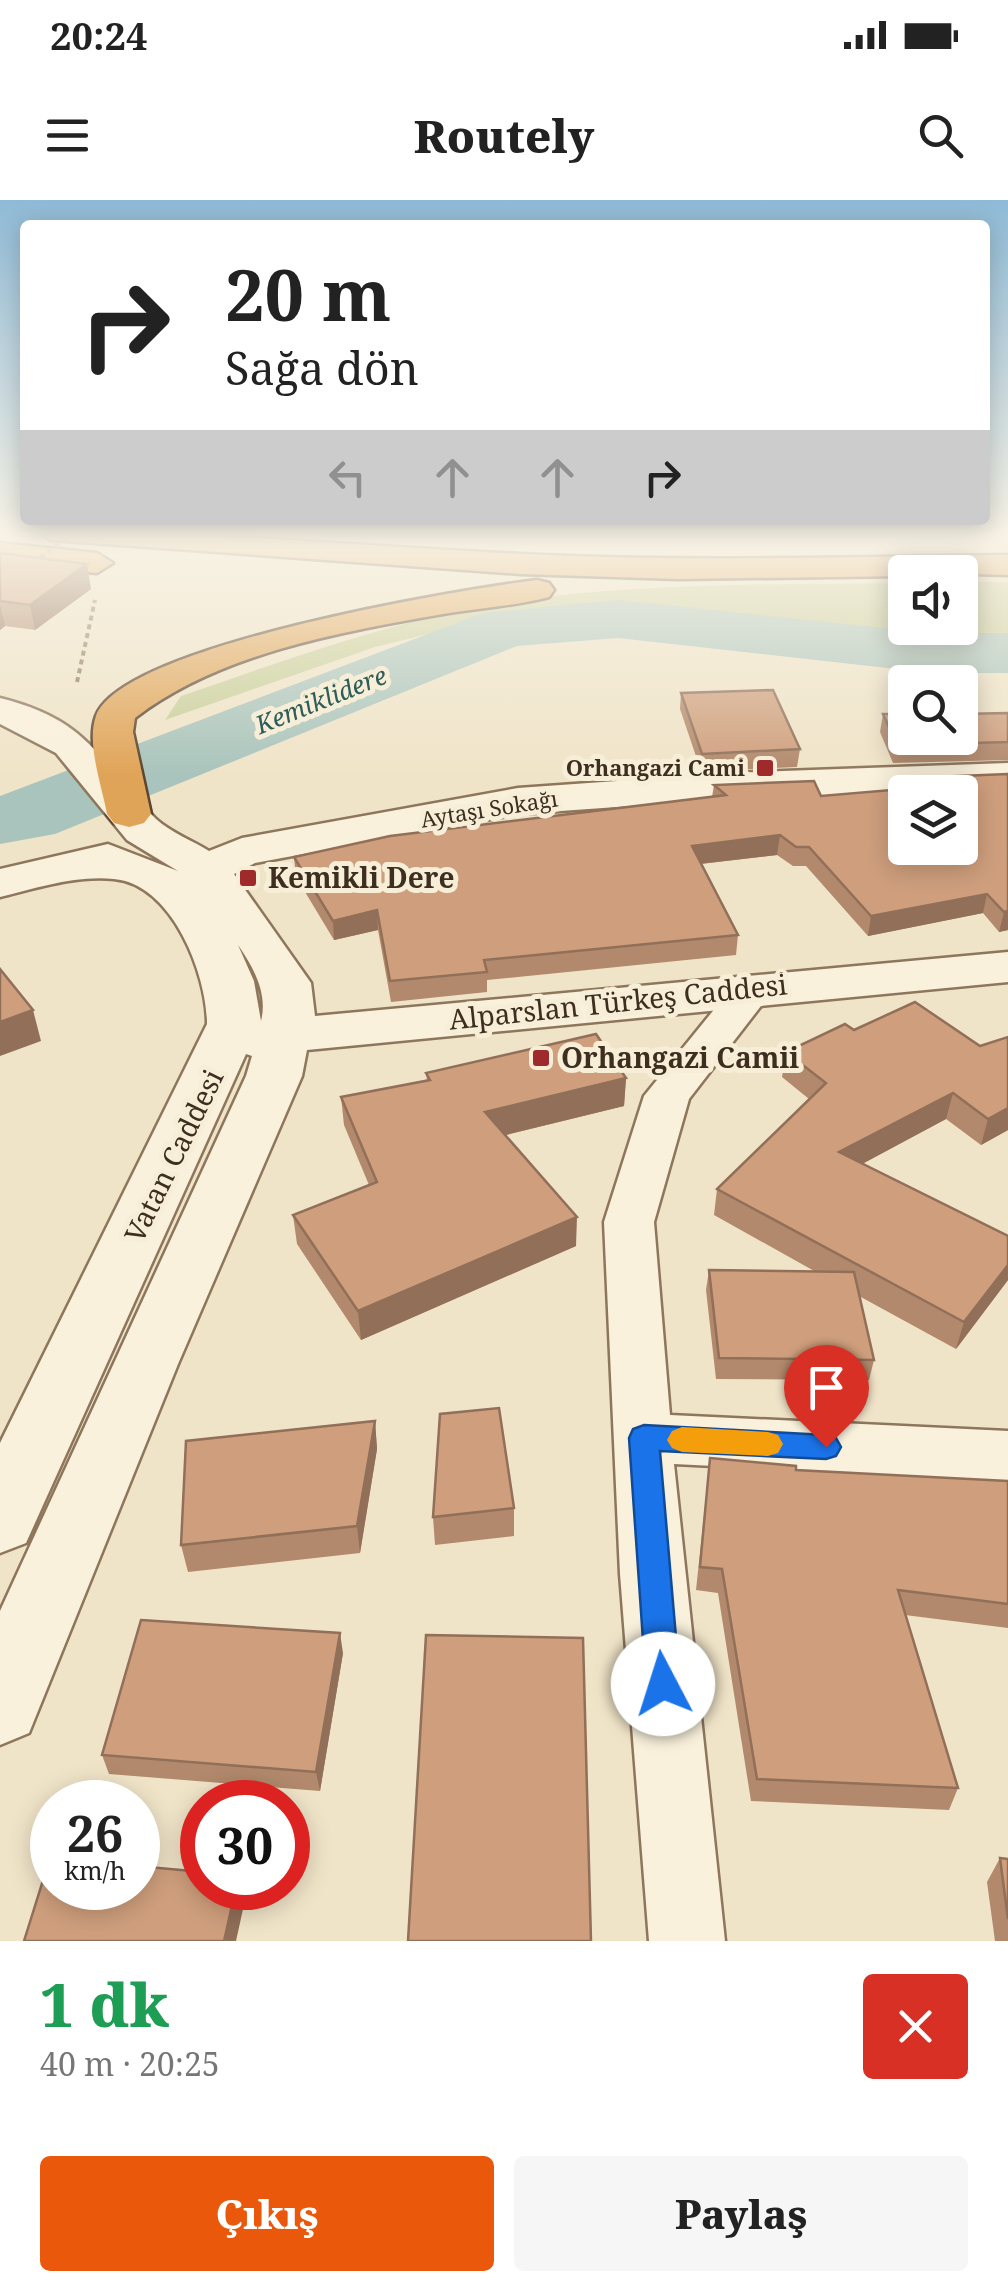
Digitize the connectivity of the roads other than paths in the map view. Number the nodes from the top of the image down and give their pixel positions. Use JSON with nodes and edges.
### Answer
{"nodes":[{"id":1,"x":404,"y":612,"type":"edge"},
{"id":2,"x":0,"y":710,"type":"edge"},
{"id":3,"x":0,"y":724,"type":"edge"},
{"id":4,"x":70,"y":744,"type":"junction"},
{"id":5,"x":1008,"y":776,"type":"edge"},
{"id":6,"x":136,"y":823,"type":"junction"},
{"id":7,"x":72,"y":867,"type":"junction"},
{"id":8,"x":212,"y":877,"type":"junction"},
{"id":9,"x":0,"y":883,"type":"edge"},
{"id":10,"x":1008,"y":967,"type":"edge"},
{"id":11,"x":753,"y":988,"type":"junction"},
{"id":12,"x":258,"y":1039,"type":"junction"},
{"id":13,"x":644,"y":1438,"type":"junction"},
{"id":14,"x":1008,"y":1456,"type":"edge"},
{"id":15,"x":0,"y":1520,"type":"edge"},
{"id":16,"x":0,"y":1705,"type":"edge"},
{"id":17,"x":687,"y":1941,"type":"edge"}],
"edges":[{"from":1,"to":6,"type":"highway"},
{"from":2,"to":4,"type":"street"},
{"from":3,"to":4,"type":"street"},
{"from":4,"to":6,"type":"street"},
{"from":5,"to":8,"type":"street","name":"Aytaşı Sokağı"},
{"from":6,"to":7,"type":"street"},
{"from":6,"to":8,"type":"street"},
{"from":7,"to":8,"type":"street"},
{"from":7,"to":9,"type":"street"},
{"from":8,"to":12,"type":"street"},
{"from":10,"to":11,"type":"street","name":"Alparslan Türkeş Caddesi"},
{"from":11,"to":12,"type":"street","name":"Alparslan Türkeş Caddesi"},
{"from":11,"to":13,"type":"street"},
{"from":12,"to":15,"type":"street","name":"Vatan Caddesi"},
{"from":12,"to":16,"type":"street"},
{"from":13,"to":14,"type":"street"},
{"from":13,"to":17,"type":"street"}]}
